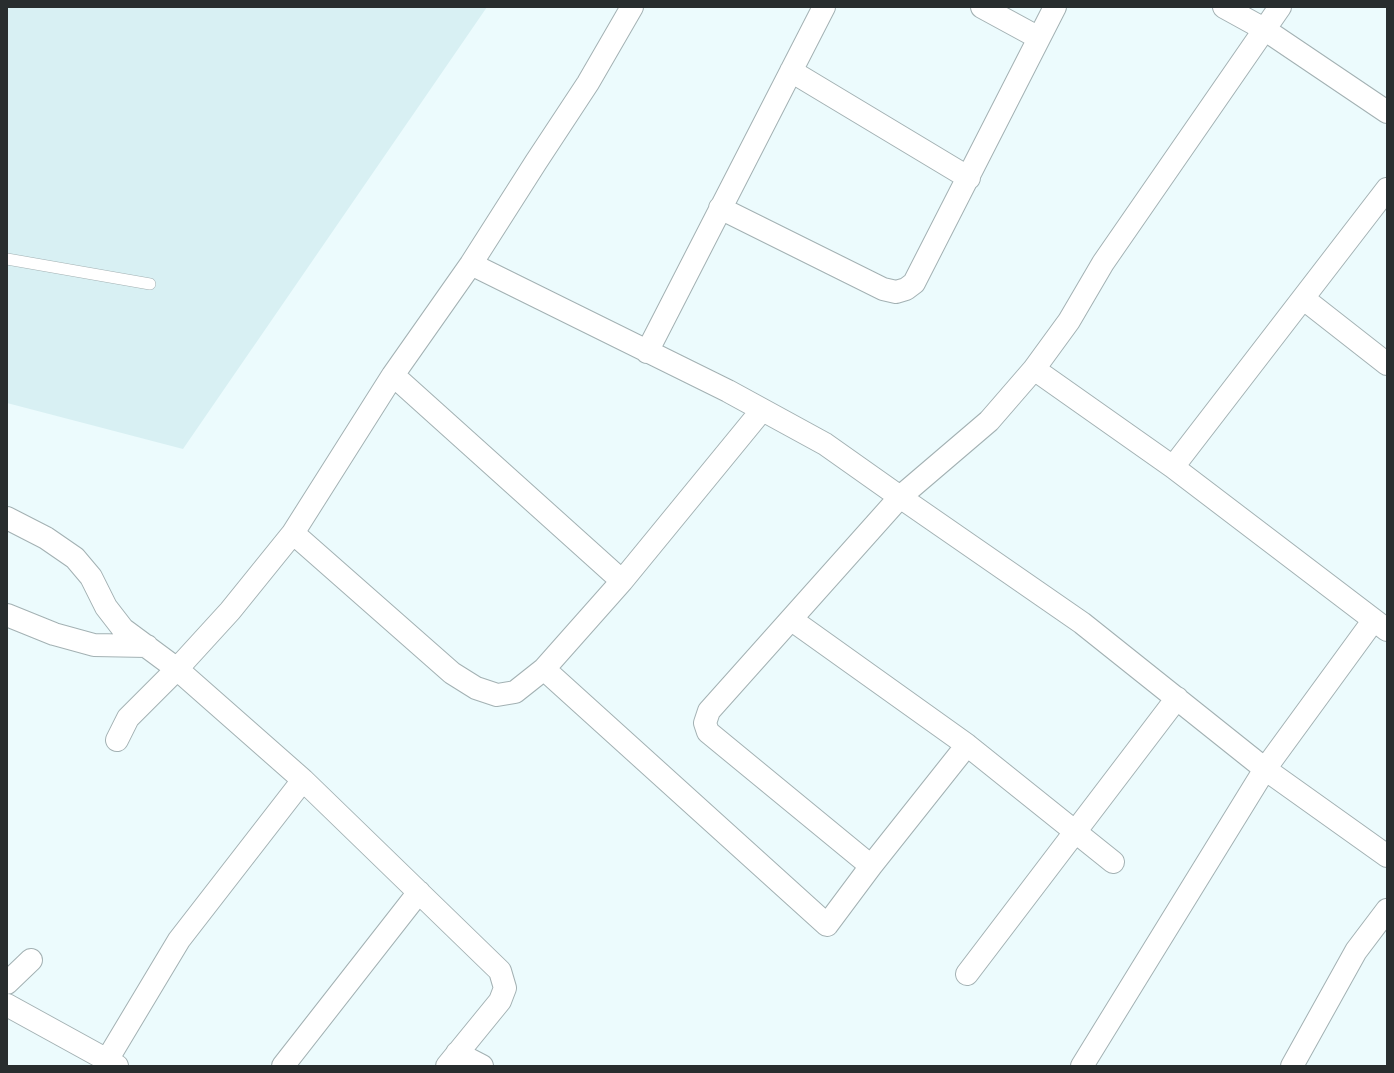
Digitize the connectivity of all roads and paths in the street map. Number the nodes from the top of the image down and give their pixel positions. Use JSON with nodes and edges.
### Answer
{"nodes":[{"id":1,"x":632,"y":7,"type":"edge"},
{"id":2,"x":824,"y":7,"type":"edge"},
{"id":3,"x":982,"y":7,"type":"edge"},
{"id":4,"x":1055,"y":7,"type":"edge"},
{"id":5,"x":1224,"y":7,"type":"edge"},
{"id":6,"x":1280,"y":7,"type":"edge"},
{"id":7,"x":1264,"y":28,"type":"junction"},
{"id":8,"x":1039,"y":38,"type":"junction"},
{"id":9,"x":791,"y":72,"type":"junction"},
{"id":10,"x":1387,"y":112,"type":"edge"},
{"id":11,"x":969,"y":178,"type":"junction"},
{"id":12,"x":1387,"y":190,"type":"edge"},
{"id":13,"x":720,"y":208,"type":"junction"},
{"id":14,"x":7,"y":259,"type":"edge"},
{"id":15,"x":471,"y":264,"type":"junction"},
{"id":16,"x":150,"y":284,"type":"dead end"},
{"id":17,"x":1304,"y":299,"type":"junction"},
{"id":18,"x":647,"y":352,"type":"junction"},
{"id":19,"x":1387,"y":364,"type":"edge"},
{"id":20,"x":1034,"y":370,"type":"junction"},
{"id":21,"x":393,"y":376,"type":"junction"},
{"id":22,"x":762,"y":410,"type":"junction"},
{"id":23,"x":1173,"y":467,"type":"junction"},
{"id":24,"x":900,"y":497,"type":"junction"},
{"id":25,"x":7,"y":518,"type":"edge"},
{"id":26,"x":293,"y":533,"type":"junction"},
{"id":27,"x":622,"y":581,"type":"junction"},
{"id":28,"x":7,"y":615,"type":"edge"},
{"id":29,"x":792,"y":620,"type":"junction"},
{"id":30,"x":1380,"y":626,"type":"edge"},
{"id":31,"x":146,"y":646,"type":"junction"},
{"id":32,"x":177,"y":669,"type":"junction"},
{"id":33,"x":544,"y":669,"type":"junction"},
{"id":34,"x":1177,"y":698,"type":"junction"},
{"id":35,"x":117,"y":740,"type":"dead end"},
{"id":36,"x":967,"y":745,"type":"junction"},
{"id":37,"x":1265,"y":769,"type":"junction"},
{"id":38,"x":303,"y":780,"type":"junction"},
{"id":39,"x":1075,"y":831,"type":"junction"},
{"id":40,"x":1387,"y":856,"type":"edge"},
{"id":41,"x":1113,"y":862,"type":"dead end"},
{"id":42,"x":871,"y":866,"type":"junction"},
{"id":43,"x":419,"y":892,"type":"junction"},
{"id":44,"x":1387,"y":910,"type":"edge"},
{"id":45,"x":31,"y":960,"type":"dead end"},
{"id":46,"x":967,"y":974,"type":"dead end"},
{"id":47,"x":7,"y":984,"type":"edge"},
{"id":48,"x":7,"y":1004,"type":"edge"},
{"id":49,"x":452,"y":1060,"type":"edge"},
{"id":50,"x":112,"y":1063,"type":"edge"},
{"id":51,"x":283,"y":1066,"type":"edge"},
{"id":52,"x":482,"y":1066,"type":"edge"},
{"id":53,"x":1082,"y":1066,"type":"edge"},
{"id":54,"x":1292,"y":1066,"type":"edge"}],
"edges":[{"from":1,"to":15,"type":"street"},
{"from":2,"to":9,"type":"street"},
{"from":3,"to":8,"type":"street"},
{"from":4,"to":8,"type":"street"},
{"from":5,"to":7,"type":"street"},
{"from":6,"to":7,"type":"street"},
{"from":7,"to":10,"type":"street"},
{"from":7,"to":20,"type":"street"},
{"from":8,"to":11,"type":"street"},
{"from":9,"to":11,"type":"street"},
{"from":9,"to":13,"type":"street"},
{"from":11,"to":13,"type":"street"},
{"from":12,"to":17,"type":"street"},
{"from":13,"to":18,"type":"street"},
{"from":14,"to":16,"type":"lane"},
{"from":15,"to":18,"type":"street"},
{"from":15,"to":21,"type":"street"},
{"from":17,"to":19,"type":"street"},
{"from":17,"to":23,"type":"street"},
{"from":18,"to":22,"type":"street"},
{"from":20,"to":23,"type":"street"},
{"from":20,"to":24,"type":"street"},
{"from":21,"to":26,"type":"street"},
{"from":21,"to":27,"type":"street"},
{"from":22,"to":24,"type":"street"},
{"from":22,"to":27,"type":"street"},
{"from":23,"to":30,"type":"street"},
{"from":24,"to":29,"type":"street"},
{"from":24,"to":34,"type":"street"},
{"from":25,"to":31,"type":"street"},
{"from":26,"to":32,"type":"street"},
{"from":26,"to":33,"type":"street"},
{"from":27,"to":33,"type":"street"},
{"from":28,"to":31,"type":"street"},
{"from":29,"to":36,"type":"street"},
{"from":29,"to":42,"type":"street"},
{"from":30,"to":37,"type":"street"},
{"from":31,"to":32,"type":"street"},
{"from":32,"to":35,"type":"street"},
{"from":32,"to":38,"type":"street"},
{"from":33,"to":42,"type":"street"},
{"from":34,"to":37,"type":"street"},
{"from":34,"to":39,"type":"street"},
{"from":36,"to":39,"type":"street"},
{"from":36,"to":42,"type":"street"},
{"from":37,"to":40,"type":"street"},
{"from":37,"to":53,"type":"street"},
{"from":38,"to":43,"type":"street"},
{"from":38,"to":50,"type":"street"},
{"from":39,"to":41,"type":"street"},
{"from":39,"to":46,"type":"street"},
{"from":43,"to":49,"type":"street"},
{"from":43,"to":51,"type":"street"},
{"from":44,"to":54,"type":"street"},
{"from":45,"to":47,"type":"street"},
{"from":48,"to":50,"type":"street"},
{"from":49,"to":52,"type":"street"}]}
